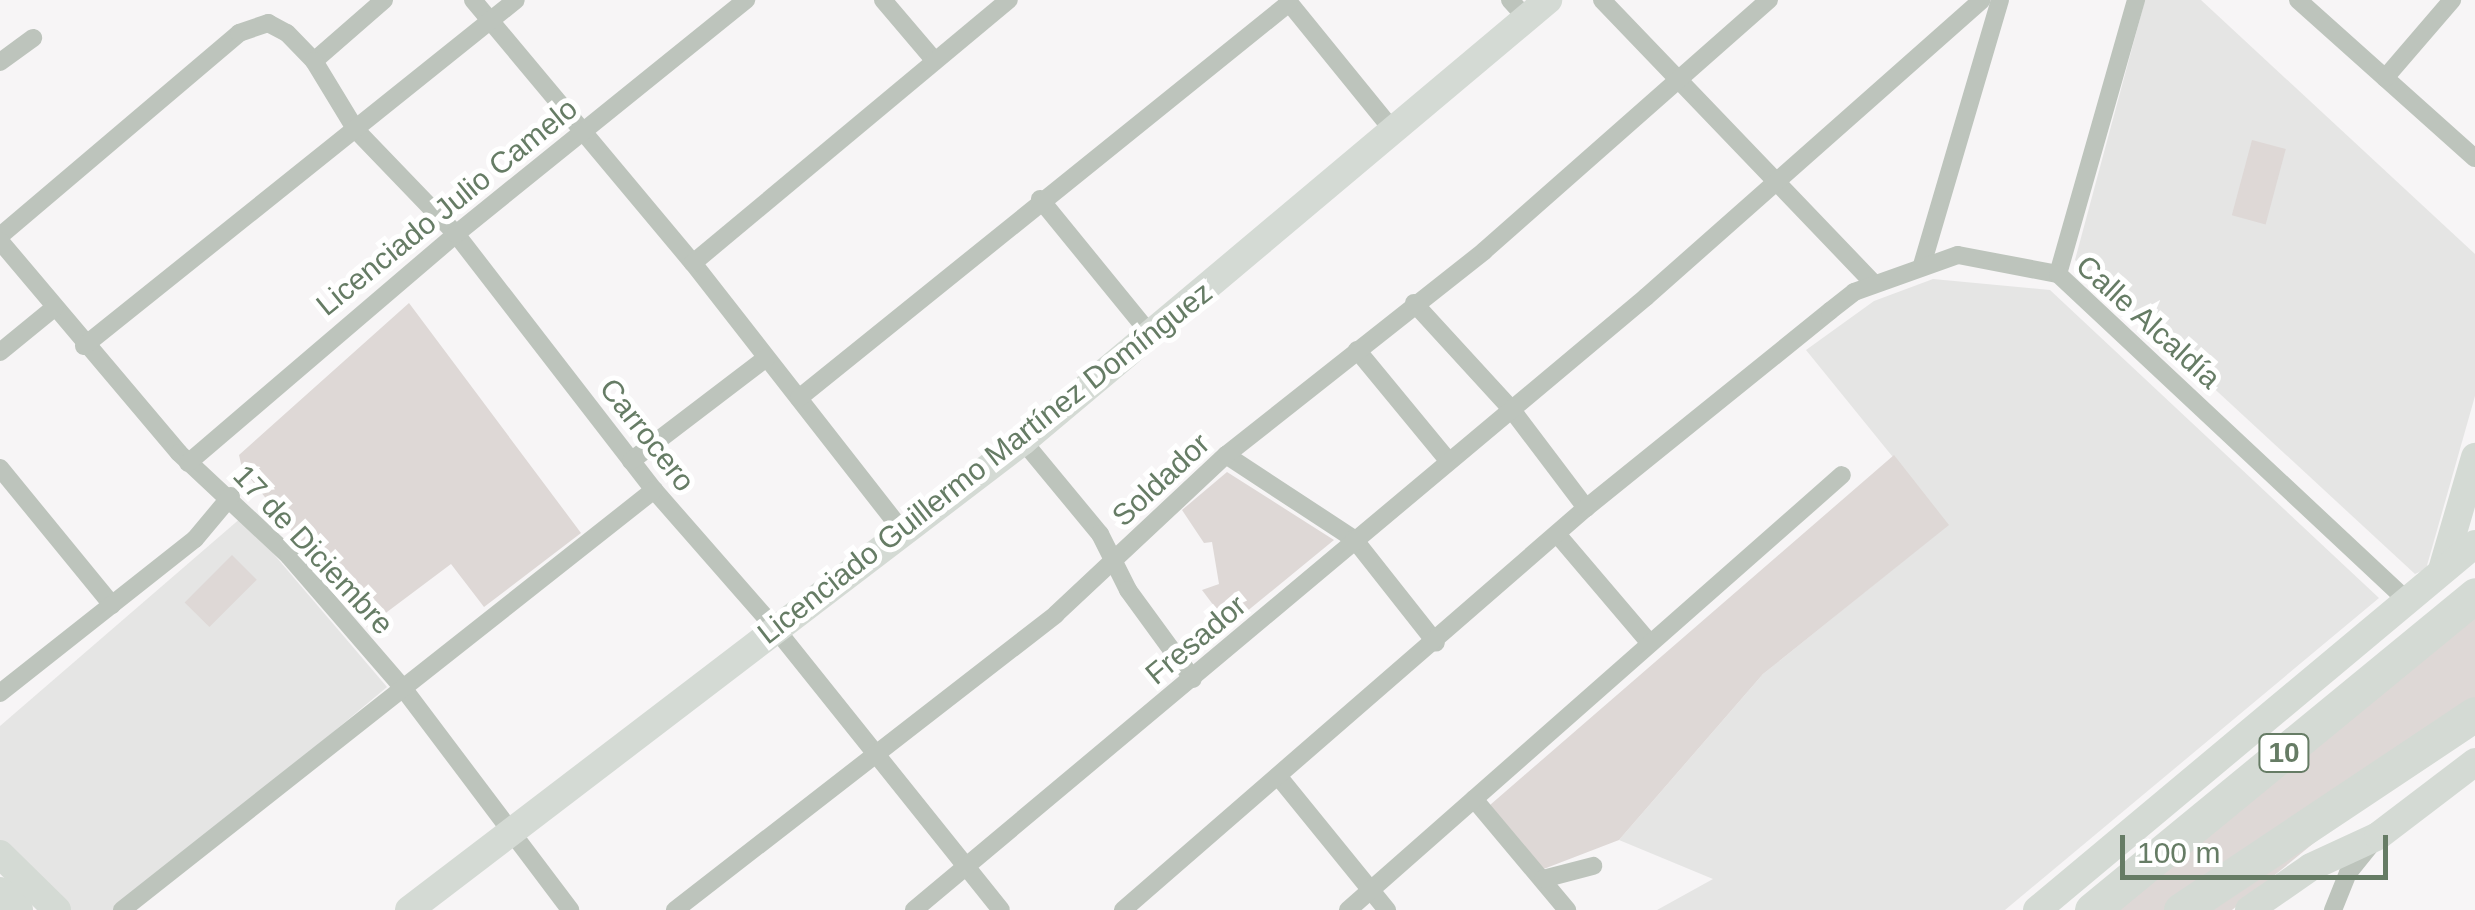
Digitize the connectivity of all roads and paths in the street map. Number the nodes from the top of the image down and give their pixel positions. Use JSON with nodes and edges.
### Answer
{"nodes":[{"id":1,"x":384,"y":0,"type":"edge"},
{"id":2,"x":473,"y":0,"type":"edge"},
{"id":3,"x":516,"y":0,"type":"edge"},
{"id":4,"x":746,"y":0,"type":"edge"},
{"id":5,"x":883,"y":0,"type":"edge"},
{"id":6,"x":1009,"y":0,"type":"edge"},
{"id":7,"x":1548,"y":0,"type":"edge"},
{"id":8,"x":1602,"y":0,"type":"edge"},
{"id":9,"x":1769,"y":0,"type":"edge"},
{"id":10,"x":1982,"y":0,"type":"edge"},
{"id":11,"x":2000,"y":0,"type":"edge"},
{"id":12,"x":2136,"y":0,"type":"edge"},
{"id":13,"x":2298,"y":0,"type":"edge"},
{"id":14,"x":2452,"y":0,"type":"edge"},
{"id":15,"x":1288,"y":2,"type":"edge"},
{"id":16,"x":1518,"y":10,"type":"edge"},
{"id":17,"x":489,"y":21,"type":"junction"},
{"id":18,"x":33,"y":38,"type":"dead end"},
{"id":19,"x":934,"y":60,"type":"junction"},
{"id":20,"x":314,"y":61,"type":"junction"},
{"id":21,"x":0,"y":62,"type":"edge"},
{"id":22,"x":2385,"y":78,"type":"junction"},
{"id":23,"x":1679,"y":84,"type":"junction"},
{"id":24,"x":356,"y":130,"type":"junction"},
{"id":25,"x":583,"y":131,"type":"junction"},
{"id":26,"x":1395,"y":133,"type":"junction"},
{"id":27,"x":2475,"y":158,"type":"edge"},
{"id":28,"x":1778,"y":184,"type":"junction"},
{"id":29,"x":1040,"y":199,"type":"junction"},
{"id":30,"x":456,"y":234,"type":"junction"},
{"id":31,"x":0,"y":238,"type":"edge"},
{"id":32,"x":694,"y":263,"type":"junction"},
{"id":33,"x":1922,"y":265,"type":"junction"},
{"id":34,"x":2058,"y":274,"type":"junction"},
{"id":35,"x":1874,"y":284,"type":"junction"},
{"id":36,"x":1414,"y":303,"type":"junction"},
{"id":37,"x":54,"y":308,"type":"junction"},
{"id":38,"x":1152,"y":335,"type":"junction"},
{"id":39,"x":84,"y":346,"type":"junction"},
{"id":40,"x":1357,"y":350,"type":"junction"},
{"id":41,"x":0,"y":352,"type":"edge"},
{"id":42,"x":766,"y":358,"type":"junction"},
{"id":43,"x":798,"y":398,"type":"junction"},
{"id":44,"x":1512,"y":410,"type":"junction"},
{"id":45,"x":1023,"y":441,"type":"junction"},
{"id":46,"x":1226,"y":455,"type":"junction"},
{"id":47,"x":2475,"y":456,"type":"edge"},
{"id":48,"x":1447,"y":459,"type":"junction"},
{"id":49,"x":631,"y":461,"type":"junction"},
{"id":50,"x":188,"y":463,"type":"junction"},
{"id":51,"x":0,"y":468,"type":"edge"},
{"id":52,"x":1842,"y":475,"type":"dead end"},
{"id":53,"x":654,"y":490,"type":"junction"},
{"id":54,"x":231,"y":496,"type":"junction"},
{"id":55,"x":1586,"y":508,"type":"junction"},
{"id":56,"x":904,"y":533,"type":"junction"},
{"id":57,"x":1557,"y":534,"type":"junction"},
{"id":58,"x":1354,"y":539,"type":"junction"},
{"id":59,"x":2475,"y":544,"type":"edge"},
{"id":60,"x":1115,"y":560,"type":"junction"},
{"id":61,"x":2442,"y":570,"type":"junction"},
{"id":62,"x":2475,"y":595,"type":"edge"},
{"id":63,"x":2409,"y":603,"type":"junction"},
{"id":64,"x":112,"y":606,"type":"junction"},
{"id":65,"x":775,"y":628,"type":"junction"},
{"id":66,"x":1648,"y":641,"type":"junction"},
{"id":67,"x":1436,"y":643,"type":"junction"},
{"id":68,"x":1192,"y":679,"type":"junction"},
{"id":69,"x":403,"y":688,"type":"junction"},
{"id":70,"x":0,"y":693,"type":"edge"},
{"id":71,"x":2475,"y":714,"type":"edge"},
{"id":72,"x":875,"y":753,"type":"junction"},
{"id":73,"x":2475,"y":762,"type":"edge"},
{"id":74,"x":1278,"y":776,"type":"junction"},
{"id":75,"x":1474,"y":799,"type":"junction"},
{"id":76,"x":512,"y":830,"type":"junction"},
{"id":77,"x":2378,"y":836,"type":"junction"},
{"id":78,"x":0,"y":854,"type":"edge"},
{"id":79,"x":1593,"y":866,"type":"dead end"},
{"id":80,"x":966,"y":869,"type":"junction"},
{"id":81,"x":1542,"y":879,"type":"junction"},
{"id":82,"x":0,"y":890,"type":"edge"},
{"id":83,"x":1371,"y":891,"type":"junction"},
{"id":84,"x":19,"y":910,"type":"edge"},
{"id":85,"x":57,"y":910,"type":"edge"},
{"id":86,"x":122,"y":910,"type":"edge"},
{"id":87,"x":409,"y":910,"type":"edge"},
{"id":88,"x":570,"y":910,"type":"edge"},
{"id":89,"x":675,"y":910,"type":"edge"},
{"id":90,"x":914,"y":910,"type":"edge"},
{"id":91,"x":1001,"y":910,"type":"edge"},
{"id":92,"x":1123,"y":910,"type":"edge"},
{"id":93,"x":1348,"y":910,"type":"edge"},
{"id":94,"x":1388,"y":910,"type":"edge"},
{"id":95,"x":1568,"y":910,"type":"edge"},
{"id":96,"x":2037,"y":910,"type":"edge"},
{"id":97,"x":2092,"y":910,"type":"edge"},
{"id":98,"x":2181,"y":910,"type":"edge"},
{"id":99,"x":2249,"y":910,"type":"edge"},
{"id":100,"x":2333,"y":910,"type":"edge"}],
"edges":[{"from":1,"to":20,"type":"street"},
{"from":2,"to":17,"type":"street"},
{"from":3,"to":17,"type":"street"},
{"from":4,"to":25,"type":"street","name":"Licenciado Julio Camelo"},
{"from":5,"to":19,"type":"street"},
{"from":6,"to":19,"type":"street"},
{"from":7,"to":16,"type":"street","name":"Licenciado Guillermo Martínez Domínguez"},
{"from":8,"to":23,"type":"street"},
{"from":9,"to":23,"type":"street","name":"Soldador"},
{"from":10,"to":28,"type":"street","name":"Fresador"},
{"from":11,"to":33,"type":"street"},
{"from":12,"to":34,"type":"street"},
{"from":13,"to":22,"type":"street"},
{"from":14,"to":22,"type":"street"},
{"from":15,"to":26,"type":"street"},
{"from":15,"to":29,"type":"street"},
{"from":16,"to":26,"type":"street","name":"Licenciado Guillermo Martínez Domínguez"},
{"from":17,"to":24,"type":"street"},
{"from":17,"to":25,"type":"street"},
{"from":18,"to":21,"type":"street"},
{"from":19,"to":32,"type":"street"},
{"from":20,"to":24,"type":"street","name":"Carrocero"},
{"from":20,"to":31,"type":"street","name":"Carrocero"},
{"from":22,"to":27,"type":"street"},
{"from":23,"to":28,"type":"street"},
{"from":23,"to":36,"type":"street","name":"Soldador"},
{"from":24,"to":30,"type":"street","name":"Carrocero"},
{"from":24,"to":39,"type":"street"},
{"from":25,"to":30,"type":"street","name":"Licenciado Julio Camelo"},
{"from":25,"to":32,"type":"street"},
{"from":26,"to":38,"type":"street","name":"Licenciado Guillermo Martínez Domínguez"},
{"from":28,"to":35,"type":"street"},
{"from":28,"to":44,"type":"street","name":"Fresador"},
{"from":29,"to":38,"type":"street"},
{"from":29,"to":43,"type":"street"},
{"from":30,"to":49,"type":"street","name":"Carrocero"},
{"from":30,"to":50,"type":"street","name":"Licenciado Julio Camelo"},
{"from":31,"to":37,"type":"street","name":"17 de Diciembre"},
{"from":32,"to":42,"type":"street"},
{"from":33,"to":34,"type":"street","name":"Calle Alcaldía"},
{"from":33,"to":35,"type":"street","name":"Calle Alcaldía"},
{"from":34,"to":63,"type":"street","name":"Calle Alcaldía"},
{"from":35,"to":55,"type":"street","name":"Calle Alcaldía"},
{"from":36,"to":40,"type":"street","name":"Soldador"},
{"from":36,"to":44,"type":"street"},
{"from":37,"to":39,"type":"street","name":"17 de Diciembre"},
{"from":37,"to":41,"type":"street"},
{"from":38,"to":45,"type":"street","name":"Licenciado Guillermo Martínez Domínguez"},
{"from":39,"to":50,"type":"street","name":"17 de Diciembre"},
{"from":40,"to":46,"type":"street","name":"Soldador"},
{"from":40,"to":48,"type":"street"},
{"from":42,"to":43,"type":"street"},
{"from":42,"to":49,"type":"street"},
{"from":43,"to":56,"type":"street"},
{"from":44,"to":48,"type":"street","name":"Fresador"},
{"from":44,"to":55,"type":"street"},
{"from":45,"to":56,"type":"street","name":"Licenciado Guillermo Martínez Domínguez"},
{"from":45,"to":60,"type":"street"},
{"from":46,"to":58,"type":"street"},
{"from":46,"to":60,"type":"street","name":"Soldador"},
{"from":47,"to":61,"type":"street"},
{"from":48,"to":58,"type":"street","name":"Fresador"},
{"from":49,"to":53,"type":"street","name":"Carrocero"},
{"from":50,"to":54,"type":"street","name":"17 de Diciembre"},
{"from":51,"to":64,"type":"street"},
{"from":52,"to":66,"type":"street"},
{"from":53,"to":65,"type":"street","name":"Carrocero"},
{"from":53,"to":69,"type":"street"},
{"from":54,"to":64,"type":"street"},
{"from":54,"to":69,"type":"street","name":"17 de Diciembre"},
{"from":55,"to":57,"type":"street","name":"Calle Alcaldía"},
{"from":56,"to":65,"type":"street","name":"Licenciado Guillermo Martínez Domínguez"},
{"from":57,"to":66,"type":"street"},
{"from":57,"to":67,"type":"street","name":"Calle Alcaldía"},
{"from":58,"to":67,"type":"street"},
{"from":58,"to":68,"type":"street","name":"Fresador"},
{"from":59,"to":61,"type":"street"},
{"from":60,"to":68,"type":"street"},
{"from":60,"to":72,"type":"street","name":"Soldador"},
{"from":61,"to":63,"type":"street"},
{"from":62,"to":97,"type":"highway","number":"10"},
{"from":63,"to":96,"type":"street"},
{"from":64,"to":70,"type":"street"},
{"from":65,"to":72,"type":"street","name":"Carrocero"},
{"from":65,"to":76,"type":"street","name":"Licenciado Guillermo Martínez Domínguez"},
{"from":66,"to":75,"type":"street"},
{"from":67,"to":74,"type":"street","name":"Calle Alcaldía"},
{"from":68,"to":80,"type":"street","name":"Fresador"},
{"from":69,"to":76,"type":"street","name":"17 de Diciembre"},
{"from":69,"to":86,"type":"street"},
{"from":71,"to":98,"type":"highway","number":"10"},
{"from":72,"to":80,"type":"street","name":"Carrocero"},
{"from":72,"to":89,"type":"street","name":"Soldador"},
{"from":73,"to":77,"type":"street"},
{"from":74,"to":83,"type":"street"},
{"from":74,"to":92,"type":"street","name":"Calle Alcaldía"},
{"from":75,"to":81,"type":"street"},
{"from":75,"to":83,"type":"street"},
{"from":76,"to":87,"type":"street","name":"Licenciado Guillermo Martínez Domínguez"},
{"from":76,"to":88,"type":"street","name":"17 de Diciembre"},
{"from":77,"to":99,"type":"street"},
{"from":77,"to":100,"type":"street"},
{"from":78,"to":85,"type":"street"},
{"from":79,"to":81,"type":"street"},
{"from":80,"to":90,"type":"street","name":"Fresador"},
{"from":80,"to":91,"type":"street","name":"Carrocero"},
{"from":81,"to":95,"type":"street"},
{"from":82,"to":84,"type":"street"},
{"from":83,"to":93,"type":"street"},
{"from":83,"to":94,"type":"street"}]}
